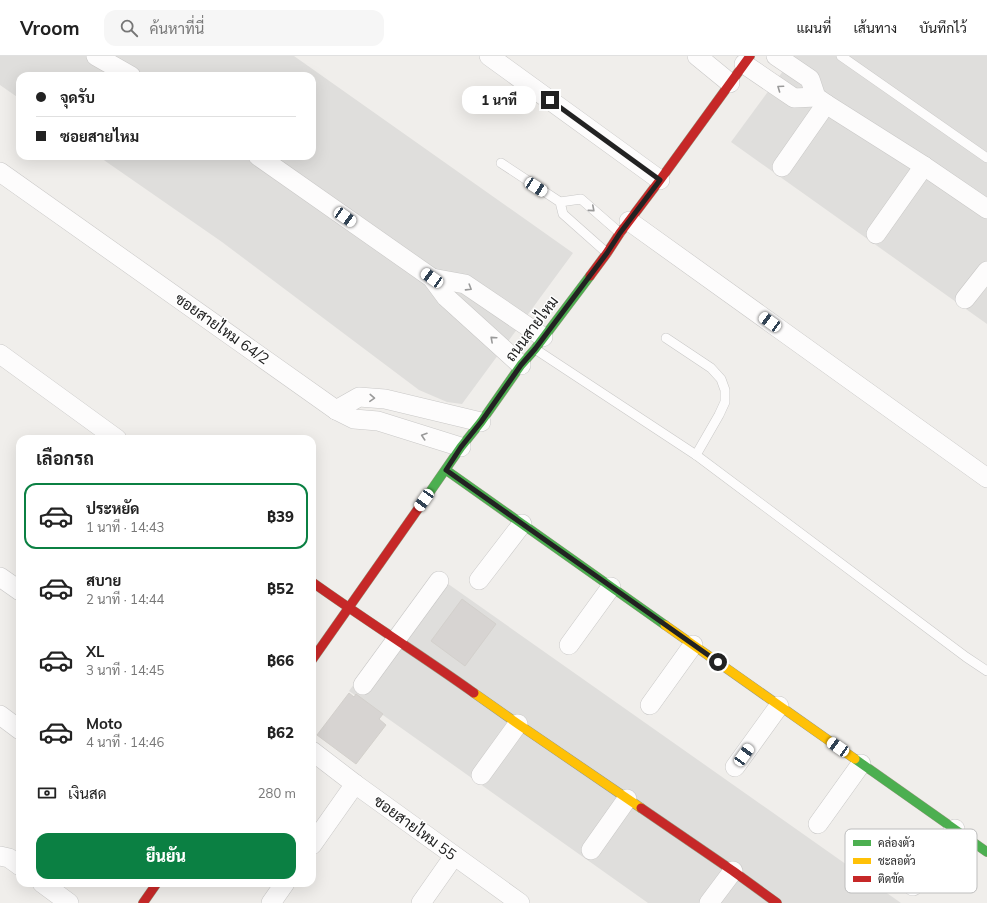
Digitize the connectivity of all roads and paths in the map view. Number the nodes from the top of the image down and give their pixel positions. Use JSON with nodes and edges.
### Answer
{"nodes":[{"id":1,"x":96,"y":56,"type":"edge"},
{"id":2,"x":489,"y":56,"type":"edge"},
{"id":3,"x":697,"y":56,"type":"edge"},
{"id":4,"x":776,"y":56,"type":"edge"},
{"id":5,"x":841,"y":56,"type":"edge"},
{"id":6,"x":747,"y":60,"type":"edge"},
{"id":7,"x":124,"y":72,"type":"edge"},
{"id":8,"x":730,"y":83,"type":"junction"},
{"id":9,"x":821,"y":101,"type":"junction"},
{"id":10,"x":987,"y":158,"type":"edge"},
{"id":11,"x":264,"y":160,"type":"edge"},
{"id":12,"x":501,"y":164,"type":"dead end"},
{"id":13,"x":924,"y":166,"type":"junction"},
{"id":14,"x":782,"y":167,"type":"dead end"},
{"id":15,"x":0,"y":172,"type":"edge"},
{"id":16,"x":660,"y":180,"type":"junction"},
{"id":17,"x":560,"y":202,"type":"junction"},
{"id":18,"x":987,"y":209,"type":"edge"},
{"id":19,"x":624,"y":227,"type":"junction"},
{"id":20,"x":876,"y":234,"type":"dead end"},
{"id":21,"x":607,"y":253,"type":"junction"},
{"id":22,"x":987,"y":271,"type":"edge"},
{"id":23,"x":432,"y":278,"type":"junction"},
{"id":24,"x":965,"y":299,"type":"dead end"},
{"id":25,"x":666,"y":338,"type":"dead end"},
{"id":26,"x":539,"y":343,"type":"junction"},
{"id":27,"x":0,"y":354,"type":"edge"},
{"id":28,"x":521,"y":365,"type":"junction"},
{"id":29,"x":336,"y":410,"type":"junction"},
{"id":30,"x":481,"y":422,"type":"junction"},
{"id":31,"x":111,"y":435,"type":"edge"},
{"id":32,"x":461,"y":447,"type":"junction"},
{"id":33,"x":696,"y":455,"type":"junction"},
{"id":34,"x":446,"y":470,"type":"junction"},
{"id":35,"x":987,"y":478,"type":"edge"},
{"id":36,"x":522,"y":524,"type":"junction"},
{"id":37,"x":0,"y":577,"type":"edge"},
{"id":38,"x":480,"y":580,"type":"dead end"},
{"id":39,"x":439,"y":582,"type":"dead end"},
{"id":40,"x":316,"y":585,"type":"edge"},
{"id":41,"x":610,"y":586,"type":"junction"},
{"id":42,"x":16,"y":588,"type":"edge"},
{"id":43,"x":348,"y":608,"type":"junction"},
{"id":44,"x":396,"y":640,"type":"junction"},
{"id":45,"x":569,"y":645,"type":"dead end"},
{"id":46,"x":693,"y":645,"type":"junction"},
{"id":47,"x":316,"y":654,"type":"edge"},
{"id":48,"x":987,"y":671,"type":"edge"},
{"id":49,"x":363,"y":685,"type":"dead end"},
{"id":50,"x":650,"y":705,"type":"dead end"},
{"id":51,"x":779,"y":706,"type":"junction"},
{"id":52,"x":0,"y":715,"type":"edge"},
{"id":53,"x":518,"y":724,"type":"junction"},
{"id":54,"x":16,"y":727,"type":"edge"},
{"id":55,"x":316,"y":754,"type":"edge"},
{"id":56,"x":861,"y":764,"type":"junction"},
{"id":57,"x":735,"y":767,"type":"dead end"},
{"id":58,"x":481,"y":775,"type":"dead end"},
{"id":59,"x":355,"y":784,"type":"junction"},
{"id":60,"x":627,"y":799,"type":"junction"},
{"id":61,"x":818,"y":824,"type":"dead end"},
{"id":62,"x":955,"y":829,"type":"edge"},
{"id":63,"x":316,"y":839,"type":"edge"},
{"id":64,"x":977,"y":845,"type":"edge"},
{"id":65,"x":592,"y":850,"type":"dead end"},
{"id":66,"x":987,"y":852,"type":"edge"},
{"id":67,"x":0,"y":856,"type":"edge"},
{"id":68,"x":454,"y":856,"type":"junction"},
{"id":69,"x":16,"y":863,"type":"edge"},
{"id":70,"x":733,"y":871,"type":"junction"},
{"id":71,"x":47,"y":887,"type":"edge"},
{"id":72,"x":154,"y":887,"type":"edge"},
{"id":73,"x":282,"y":887,"type":"edge"},
{"id":74,"x":69,"y":903,"type":"edge"},
{"id":75,"x":143,"y":903,"type":"edge"},
{"id":76,"x":271,"y":903,"type":"edge"},
{"id":77,"x":422,"y":903,"type":"edge"},
{"id":78,"x":520,"y":903,"type":"edge"},
{"id":79,"x":709,"y":903,"type":"edge"},
{"id":80,"x":777,"y":903,"type":"edge"}],
"edges":[{"from":1,"to":7,"type":"street"},
{"from":2,"to":16,"type":"street"},
{"from":3,"to":8,"type":"street"},
{"from":4,"to":9,"type":"street"},
{"from":5,"to":10,"type":"lane"},
{"from":6,"to":8,"type":"street","name":"ถนนสายไหม"},
{"from":9,"to":6,"type":"street","one_way":true},
{"from":8,"to":16,"type":"street","name":"ถนนสายไหม"},
{"from":9,"to":13,"type":"street"},
{"from":9,"to":14,"type":"street"},
{"from":11,"to":23,"type":"street"},
{"from":12,"to":17,"type":"lane"},
{"from":13,"to":18,"type":"street"},
{"from":13,"to":20,"type":"street"},
{"from":15,"to":29,"type":"street","name":"ซอยสายไหม 64/2"},
{"from":16,"to":19,"type":"street","name":"ถนนสายไหม"},
{"from":17,"to":19,"type":"lane","one_way":true},
{"from":17,"to":21,"type":"lane"},
{"from":19,"to":21,"type":"street","name":"ถนนสายไหม"},
{"from":19,"to":35,"type":"street"},
{"from":21,"to":26,"type":"street","name":"ถนนสายไหม"},
{"from":22,"to":24,"type":"street"},
{"from":23,"to":26,"type":"street","one_way":true},
{"from":28,"to":23,"type":"street","one_way":true},
{"from":25,"to":33,"type":"lane"},
{"from":26,"to":28,"type":"street","name":"ถนนสายไหม"},
{"from":26,"to":33,"type":"lane"},
{"from":27,"to":31,"type":"street"},
{"from":28,"to":30,"type":"street","name":"ถนนสายไหม"},
{"from":29,"to":30,"type":"street","one_way":true},
{"from":32,"to":29,"type":"street","name":"ซอยสายไหม 64/2","one_way":true},
{"from":30,"to":32,"type":"street","name":"ถนนสายไหม"},
{"from":32,"to":34,"type":"street","name":"ถนนสายไหม"},
{"from":33,"to":48,"type":"lane"},
{"from":34,"to":36,"type":"street"},
{"from":34,"to":43,"type":"street","name":"ถนนสายไหม"},
{"from":36,"to":38,"type":"street"},
{"from":36,"to":41,"type":"street"},
{"from":37,"to":42,"type":"street"},
{"from":39,"to":44,"type":"street"},
{"from":40,"to":43,"type":"street"},
{"from":41,"to":45,"type":"street"},
{"from":41,"to":46,"type":"street"},
{"from":43,"to":44,"type":"street"},
{"from":43,"to":47,"type":"street","name":"ถนนสายไหม"},
{"from":44,"to":49,"type":"street"},
{"from":44,"to":53,"type":"street"},
{"from":46,"to":50,"type":"street"},
{"from":46,"to":51,"type":"street"},
{"from":51,"to":56,"type":"street"},
{"from":51,"to":57,"type":"street"},
{"from":52,"to":54,"type":"street"},
{"from":53,"to":58,"type":"street"},
{"from":53,"to":60,"type":"street"},
{"from":55,"to":59,"type":"street","name":"ซอยสายไหม 55"},
{"from":56,"to":61,"type":"street"},
{"from":56,"to":62,"type":"street"},
{"from":59,"to":63,"type":"street"},
{"from":59,"to":68,"type":"street","name":"ซอยสายไหม 55"},
{"from":60,"to":65,"type":"street"},
{"from":60,"to":70,"type":"street"},
{"from":64,"to":66,"type":"street"},
{"from":67,"to":69,"type":"street"},
{"from":68,"to":77,"type":"street"},
{"from":68,"to":78,"type":"street","name":"ซอยสายไหม 55"},
{"from":70,"to":79,"type":"street"},
{"from":70,"to":80,"type":"street"},
{"from":71,"to":74,"type":"street"},
{"from":72,"to":75,"type":"street"},
{"from":73,"to":76,"type":"street"}]}
